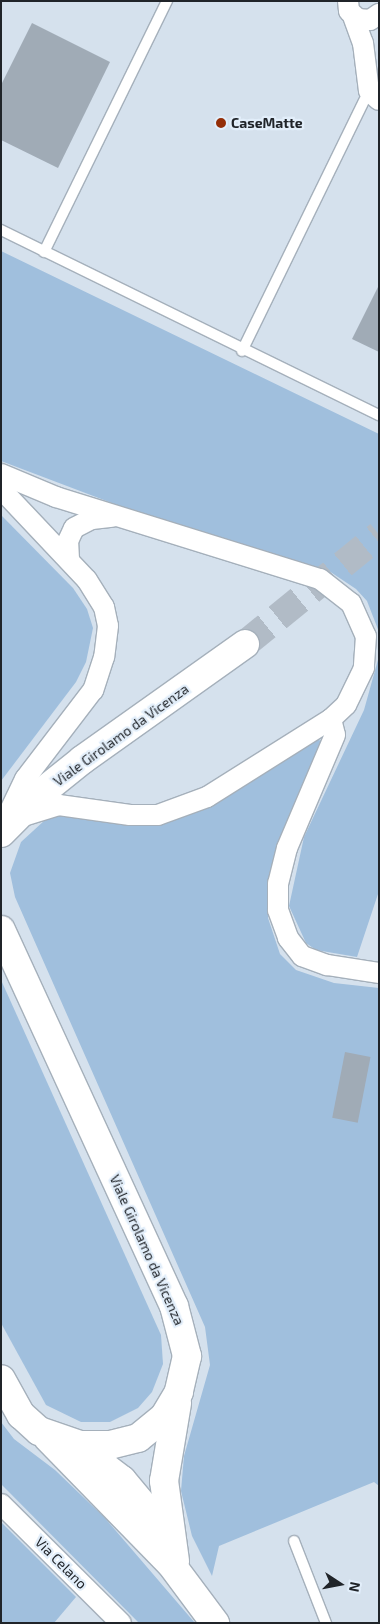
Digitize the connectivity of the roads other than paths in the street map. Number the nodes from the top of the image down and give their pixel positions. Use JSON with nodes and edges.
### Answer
{"nodes":[{"id":1,"x":167,"y":1,"type":"edge"},
{"id":2,"x":349,"y":6,"type":"edge"},
{"id":3,"x":379,"y":14,"type":"edge"},
{"id":4,"x":374,"y":95,"type":"edge"},
{"id":5,"x":1,"y":230,"type":"edge"},
{"id":6,"x":44,"y":252,"type":"junction"},
{"id":7,"x":242,"y":351,"type":"junction"},
{"id":8,"x":379,"y":416,"type":"edge"},
{"id":9,"x":1,"y":474,"type":"edge"},
{"id":10,"x":1,"y":489,"type":"edge"},
{"id":11,"x":126,"y":519,"type":"junction"},
{"id":12,"x":69,"y":559,"type":"junction"},
{"id":13,"x":246,"y":644,"type":"tunnel mouth"},
{"id":14,"x":330,"y":719,"type":"junction"},
{"id":15,"x":4,"y":828,"type":"edge"},
{"id":16,"x":1,"y":930,"type":"edge"},
{"id":17,"x":379,"y":973,"type":"edge"},
{"id":18,"x":1,"y":1379,"type":"edge"},
{"id":19,"x":183,"y":1382,"type":"junction"},
{"id":20,"x":39,"y":1431,"type":"junction"},
{"id":21,"x":135,"y":1439,"type":"junction"},
{"id":22,"x":75,"y":1444,"type":"junction"},
{"id":23,"x":110,"y":1469,"type":"junction"},
{"id":24,"x":111,"y":1500,"type":"junction"},
{"id":25,"x":1,"y":1504,"type":"edge"},
{"id":26,"x":294,"y":1541,"type":"dead end"},
{"id":27,"x":181,"y":1573,"type":"junction"},
{"id":28,"x":121,"y":1623,"type":"edge"},
{"id":29,"x":215,"y":1623,"type":"edge"},
{"id":30,"x":326,"y":1623,"type":"edge"}],
"edges":[{"from":1,"to":6,"type":"lane"},
{"from":2,"to":3,"type":"street"},
{"from":2,"to":4,"type":"street"},
{"from":4,"to":7,"type":"lane"},
{"from":5,"to":6,"type":"lane"},
{"from":6,"to":7,"type":"lane"},
{"from":7,"to":8,"type":"lane"},
{"from":9,"to":11,"type":"street"},
{"from":10,"to":12,"type":"street"},
{"from":11,"to":12,"type":"street"},
{"from":11,"to":14,"type":"street"},
{"from":12,"to":15,"type":"street"},
{"from":13,"to":15,"type":"main road","name":"Viale Girolamo da Vicenza"},
{"from":14,"to":15,"type":"street"},
{"from":14,"to":17,"type":"street"},
{"from":16,"to":19,"type":"main road","name":"Viale Girolamo da Vicenza"},
{"from":18,"to":20,"type":"main road","name":"Viale Girolamo da Vicenza"},
{"from":19,"to":21,"type":"main road","name":"Viale Girolamo da Vicenza"},
{"from":19,"to":27,"type":"main road"},
{"from":20,"to":22,"type":"main road","name":"Viale Girolamo da Vicenza"},
{"from":20,"to":24,"type":"main road"},
{"from":21,"to":22,"type":"main road","name":"Viale Girolamo da Vicenza"},
{"from":21,"to":23,"type":"main road"},
{"from":22,"to":23,"type":"main road"},
{"from":23,"to":24,"type":"main road"},
{"from":23,"to":27,"type":"main road"},
{"from":24,"to":27,"type":"main road"},
{"from":25,"to":28,"type":"street","name":"Via Celano"},
{"from":26,"to":30,"type":"lane"},
{"from":27,"to":29,"type":"main road"}]}
